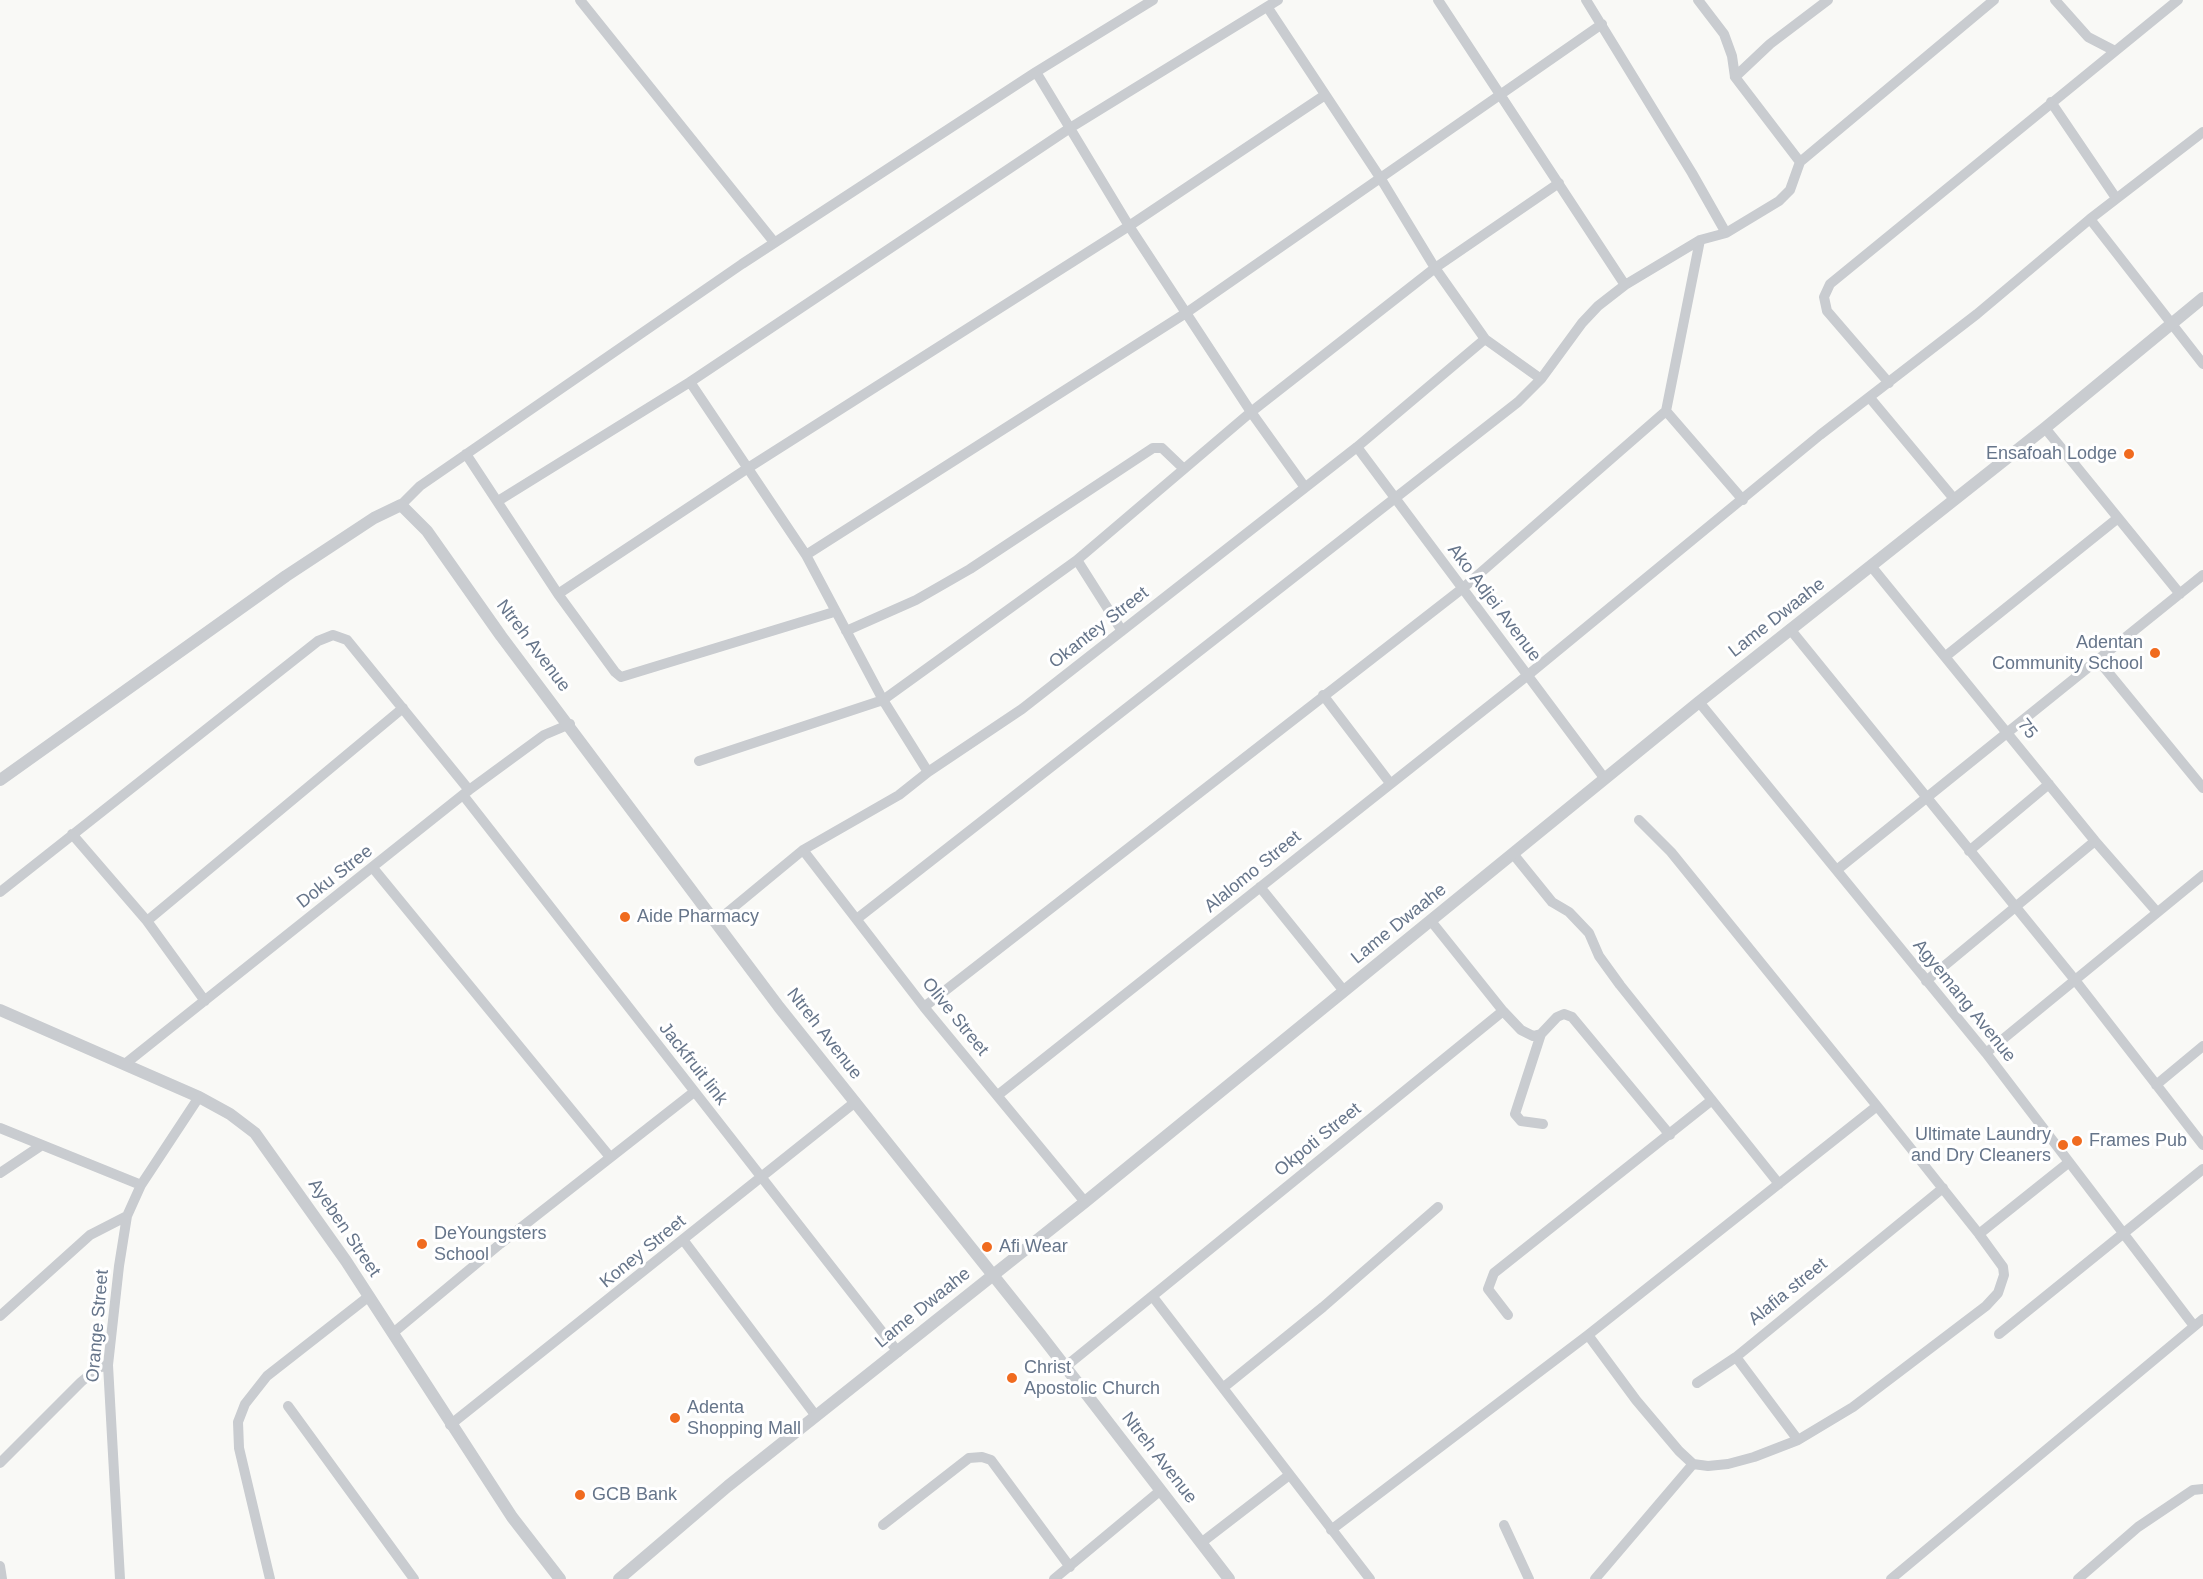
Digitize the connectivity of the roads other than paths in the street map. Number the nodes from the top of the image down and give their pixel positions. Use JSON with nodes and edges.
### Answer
{"nodes":[{"id":1,"x":580,"y":0,"type":"edge"},
{"id":2,"x":1153,"y":0,"type":"edge"},
{"id":3,"x":1278,"y":0,"type":"edge"},
{"id":4,"x":1438,"y":0,"type":"edge"},
{"id":5,"x":1586,"y":0,"type":"edge"},
{"id":6,"x":1698,"y":0,"type":"edge"},
{"id":7,"x":1828,"y":0,"type":"edge"},
{"id":8,"x":1994,"y":0,"type":"edge"},
{"id":9,"x":2055,"y":0,"type":"edge"},
{"id":10,"x":2178,"y":0,"type":"edge"},
{"id":11,"x":1268,"y":8,"type":"junction"},
{"id":12,"x":1602,"y":24,"type":"junction"},
{"id":13,"x":2115,"y":51,"type":"junction"},
{"id":14,"x":1036,"y":72,"type":"junction"},
{"id":15,"x":1735,"y":77,"type":"junction"},
{"id":16,"x":1325,"y":95,"type":"junction"},
{"id":17,"x":1498,"y":95,"type":"junction"},
{"id":18,"x":2051,"y":102,"type":"junction"},
{"id":19,"x":1070,"y":128,"type":"junction"},
{"id":20,"x":2203,"y":132,"type":"edge"},
{"id":21,"x":1800,"y":162,"type":"junction"},
{"id":22,"x":1381,"y":179,"type":"junction"},
{"id":23,"x":1559,"y":183,"type":"junction"},
{"id":24,"x":2116,"y":198,"type":"junction"},
{"id":25,"x":2090,"y":219,"type":"junction"},
{"id":26,"x":1130,"y":226,"type":"junction"},
{"id":27,"x":1726,"y":233,"type":"junction"},
{"id":28,"x":1700,"y":240,"type":"junction"},
{"id":29,"x":774,"y":243,"type":"junction"},
{"id":30,"x":1435,"y":268,"type":"junction"},
{"id":31,"x":1625,"y":285,"type":"junction"},
{"id":32,"x":2203,"y":298,"type":"edge"},
{"id":33,"x":1186,"y":313,"type":"junction"},
{"id":34,"x":2171,"y":323,"type":"junction"},
{"id":35,"x":1485,"y":339,"type":"junction"},
{"id":36,"x":2203,"y":364,"type":"edge"},
{"id":37,"x":1541,"y":379,"type":"junction"},
{"id":38,"x":690,"y":382,"type":"junction"},
{"id":39,"x":1889,"y":383,"type":"junction"},
{"id":40,"x":1870,"y":398,"type":"junction"},
{"id":41,"x":1666,"y":411,"type":"junction"},
{"id":42,"x":1251,"y":412,"type":"junction"},
{"id":43,"x":2045,"y":428,"type":"junction"},
{"id":44,"x":1357,"y":447,"type":"junction"},
{"id":45,"x":466,"y":454,"type":"junction"},
{"id":46,"x":748,"y":468,"type":"junction"},
{"id":47,"x":1184,"y":469,"type":"junction"},
{"id":48,"x":1304,"y":486,"type":"junction"},
{"id":49,"x":1394,"y":500,"type":"junction"},
{"id":50,"x":1743,"y":500,"type":"junction"},
{"id":51,"x":1955,"y":500,"type":"junction"},
{"id":52,"x":498,"y":501,"type":"junction"},
{"id":53,"x":401,"y":504,"type":"junction"},
{"id":54,"x":2118,"y":518,"type":"junction"},
{"id":55,"x":806,"y":555,"type":"junction"},
{"id":56,"x":1077,"y":560,"type":"junction"},
{"id":57,"x":1871,"y":566,"type":"junction"},
{"id":58,"x":2203,"y":575,"type":"edge"},
{"id":59,"x":1463,"y":588,"type":"junction"},
{"id":60,"x":558,"y":594,"type":"junction"},
{"id":61,"x":2180,"y":594,"type":"junction"},
{"id":62,"x":834,"y":612,"type":"junction"},
{"id":63,"x":1790,"y":629,"type":"junction"},
{"id":64,"x":846,"y":631,"type":"junction"},
{"id":65,"x":1122,"y":631,"type":"junction"},
{"id":66,"x":1946,"y":656,"type":"junction"},
{"id":67,"x":2098,"y":660,"type":"junction"},
{"id":68,"x":1528,"y":675,"type":"junction"},
{"id":69,"x":1323,"y":695,"type":"junction"},
{"id":70,"x":883,"y":700,"type":"junction"},
{"id":71,"x":1699,"y":702,"type":"junction"},
{"id":72,"x":403,"y":708,"type":"junction"},
{"id":73,"x":570,"y":724,"type":"junction"},
{"id":74,"x":2008,"y":732,"type":"junction"},
{"id":75,"x":699,"y":761,"type":"dead end"},
{"id":76,"x":928,"y":772,"type":"junction"},
{"id":77,"x":1605,"y":779,"type":"junction"},
{"id":78,"x":0,"y":780,"type":"edge"},
{"id":79,"x":1390,"y":783,"type":"junction"},
{"id":80,"x":2049,"y":784,"type":"junction"},
{"id":81,"x":2203,"y":788,"type":"edge"},
{"id":82,"x":466,"y":792,"type":"junction"},
{"id":83,"x":1926,"y":797,"type":"junction"},
{"id":84,"x":1639,"y":820,"type":"dead end"},
{"id":85,"x":72,"y":834,"type":"junction"},
{"id":86,"x":2094,"y":841,"type":"junction"},
{"id":87,"x":803,"y":850,"type":"junction"},
{"id":88,"x":1969,"y":851,"type":"junction"},
{"id":89,"x":1514,"y":855,"type":"junction"},
{"id":90,"x":374,"y":868,"type":"junction"},
{"id":91,"x":1838,"y":869,"type":"junction"},
{"id":92,"x":2203,"y":875,"type":"edge"},
{"id":93,"x":1260,"y":887,"type":"junction"},
{"id":94,"x":0,"y":892,"type":"edge"},
{"id":95,"x":2014,"y":908,"type":"junction"},
{"id":96,"x":2157,"y":912,"type":"junction"},
{"id":97,"x":858,"y":918,"type":"junction"},
{"id":98,"x":147,"y":921,"type":"junction"},
{"id":99,"x":717,"y":921,"type":"junction"},
{"id":100,"x":1431,"y":921,"type":"junction"},
{"id":101,"x":2074,"y":980,"type":"junction"},
{"id":102,"x":1926,"y":981,"type":"junction"},
{"id":103,"x":1344,"y":991,"type":"junction"},
{"id":104,"x":205,"y":1001,"type":"junction"},
{"id":105,"x":924,"y":1007,"type":"junction"},
{"id":106,"x":0,"y":1010,"type":"edge"},
{"id":107,"x":1503,"y":1011,"type":"junction"},
{"id":108,"x":1541,"y":1034,"type":"junction"},
{"id":109,"x":2203,"y":1046,"type":"edge"},
{"id":110,"x":1986,"y":1053,"type":"junction"},
{"id":111,"x":125,"y":1064,"type":"junction"},
{"id":112,"x":2156,"y":1085,"type":"junction"},
{"id":113,"x":694,"y":1092,"type":"junction"},
{"id":114,"x":998,"y":1095,"type":"junction"},
{"id":115,"x":199,"y":1097,"type":"junction"},
{"id":116,"x":1712,"y":1100,"type":"junction"},
{"id":117,"x":855,"y":1103,"type":"junction"},
{"id":118,"x":1877,"y":1106,"type":"junction"},
{"id":119,"x":1543,"y":1124,"type":"dead end"},
{"id":120,"x":0,"y":1128,"type":"edge"},
{"id":121,"x":1670,"y":1135,"type":"junction"},
{"id":122,"x":42,"y":1145,"type":"junction"},
{"id":123,"x":2203,"y":1145,"type":"edge"},
{"id":124,"x":610,"y":1157,"type":"junction"},
{"id":125,"x":2068,"y":1163,"type":"junction"},
{"id":126,"x":2203,"y":1169,"type":"edge"},
{"id":127,"x":0,"y":1173,"type":"edge"},
{"id":128,"x":761,"y":1178,"type":"junction"},
{"id":129,"x":1779,"y":1184,"type":"junction"},
{"id":130,"x":141,"y":1185,"type":"junction"},
{"id":131,"x":1943,"y":1188,"type":"junction"},
{"id":132,"x":1085,"y":1202,"type":"junction"},
{"id":133,"x":1438,"y":1207,"type":"dead end"},
{"id":134,"x":127,"y":1216,"type":"junction"},
{"id":135,"x":2124,"y":1233,"type":"junction"},
{"id":136,"x":1979,"y":1234,"type":"junction"},
{"id":137,"x":684,"y":1241,"type":"junction"},
{"id":138,"x":992,"y":1276,"type":"junction"},
{"id":139,"x":368,"y":1297,"type":"junction"},
{"id":140,"x":1153,"y":1297,"type":"junction"},
{"id":141,"x":1508,"y":1315,"type":"dead end"},
{"id":142,"x":0,"y":1316,"type":"edge"},
{"id":143,"x":2199,"y":1323,"type":"edge"},
{"id":144,"x":393,"y":1333,"type":"junction"},
{"id":145,"x":1999,"y":1334,"type":"dead end"},
{"id":146,"x":1588,"y":1335,"type":"junction"},
{"id":147,"x":898,"y":1352,"type":"junction"},
{"id":148,"x":1736,"y":1357,"type":"junction"},
{"id":149,"x":108,"y":1365,"type":"junction"},
{"id":150,"x":1065,"y":1367,"type":"junction"},
{"id":151,"x":1697,"y":1383,"type":"dead end"},
{"id":152,"x":1224,"y":1387,"type":"junction"},
{"id":153,"x":288,"y":1406,"type":"dead end"},
{"id":154,"x":816,"y":1416,"type":"junction"},
{"id":155,"x":450,"y":1425,"type":"junction"},
{"id":156,"x":1798,"y":1440,"type":"junction"},
{"id":157,"x":0,"y":1463,"type":"edge"},
{"id":158,"x":1693,"y":1464,"type":"junction"},
{"id":159,"x":1288,"y":1476,"type":"junction"},
{"id":160,"x":2203,"y":1489,"type":"edge"},
{"id":161,"x":1161,"y":1490,"type":"junction"},
{"id":162,"x":883,"y":1525,"type":"dead end"},
{"id":163,"x":1504,"y":1525,"type":"dead end"},
{"id":164,"x":1331,"y":1530,"type":"junction"},
{"id":165,"x":1201,"y":1543,"type":"junction"},
{"id":166,"x":0,"y":1566,"type":"edge"},
{"id":167,"x":1070,"y":1567,"type":"junction"},
{"id":168,"x":1224,"y":1577,"type":"edge"},
{"id":169,"x":2,"y":1579,"type":"edge"},
{"id":170,"x":120,"y":1579,"type":"edge"},
{"id":171,"x":270,"y":1579,"type":"edge"},
{"id":172,"x":414,"y":1579,"type":"edge"},
{"id":173,"x":560,"y":1579,"type":"edge"},
{"id":174,"x":619,"y":1579,"type":"edge"},
{"id":175,"x":1054,"y":1579,"type":"edge"},
{"id":176,"x":1370,"y":1579,"type":"edge"},
{"id":177,"x":1528,"y":1579,"type":"edge"},
{"id":178,"x":1595,"y":1579,"type":"edge"},
{"id":179,"x":1891,"y":1579,"type":"edge"},
{"id":180,"x":2078,"y":1579,"type":"edge"}],
"edges":[{"from":1,"to":29,"type":"street"},
{"from":2,"to":14,"type":"street"},
{"from":3,"to":11,"type":"street"},
{"from":4,"to":17,"type":"street"},
{"from":5,"to":12,"type":"street"},
{"from":6,"to":15,"type":"street"},
{"from":7,"to":15,"type":"street"},
{"from":8,"to":21,"type":"street"},
{"from":9,"to":13,"type":"street"},
{"from":10,"to":13,"type":"street"},
{"from":11,"to":16,"type":"street"},
{"from":11,"to":19,"type":"street"},
{"from":12,"to":17,"type":"street"},
{"from":12,"to":27,"type":"street"},
{"from":13,"to":18,"type":"street"},
{"from":14,"to":19,"type":"street"},
{"from":14,"to":29,"type":"street"},
{"from":15,"to":21,"type":"street"},
{"from":16,"to":22,"type":"street"},
{"from":16,"to":26,"type":"street"},
{"from":17,"to":22,"type":"street"},
{"from":17,"to":23,"type":"street"},
{"from":18,"to":24,"type":"street"},
{"from":18,"to":39,"type":"street"},
{"from":19,"to":26,"type":"street"},
{"from":19,"to":38,"type":"street"},
{"from":20,"to":24,"type":"street","name":"Alalomo Street"},
{"from":21,"to":27,"type":"street"},
{"from":22,"to":30,"type":"street"},
{"from":22,"to":33,"type":"street"},
{"from":23,"to":30,"type":"street"},
{"from":23,"to":31,"type":"street"},
{"from":24,"to":25,"type":"street","name":"Alalomo Street"},
{"from":25,"to":34,"type":"street"},
{"from":25,"to":39,"type":"street","name":"Alalomo Street"},
{"from":26,"to":33,"type":"street"},
{"from":26,"to":46,"type":"street"},
{"from":27,"to":28,"type":"street"},
{"from":28,"to":31,"type":"street"},
{"from":28,"to":41,"type":"street"},
{"from":29,"to":45,"type":"street"},
{"from":30,"to":35,"type":"street"},
{"from":30,"to":42,"type":"street"},
{"from":31,"to":37,"type":"street"},
{"from":32,"to":34,"type":"street","name":"Lame Dwaahe"},
{"from":33,"to":42,"type":"street"},
{"from":33,"to":55,"type":"street"},
{"from":34,"to":36,"type":"street"},
{"from":34,"to":43,"type":"street","name":"Lame Dwaahe"},
{"from":35,"to":37,"type":"street"},
{"from":35,"to":44,"type":"street","name":"Okantey Street"},
{"from":37,"to":49,"type":"street"},
{"from":38,"to":46,"type":"street"},
{"from":38,"to":52,"type":"street"},
{"from":39,"to":40,"type":"street","name":"Alalomo Street"},
{"from":40,"to":50,"type":"street","name":"Alalomo Street"},
{"from":40,"to":51,"type":"street"},
{"from":41,"to":50,"type":"street"},
{"from":41,"to":59,"type":"street"},
{"from":42,"to":47,"type":"street"},
{"from":42,"to":48,"type":"street"},
{"from":43,"to":51,"type":"street","name":"Lame Dwaahe"},
{"from":43,"to":54,"type":"street"},
{"from":44,"to":48,"type":"street","name":"Okantey Street"},
{"from":44,"to":49,"type":"street","name":"Ako Adjei Avenue"},
{"from":45,"to":52,"type":"street"},
{"from":45,"to":53,"type":"street"},
{"from":46,"to":55,"type":"street"},
{"from":46,"to":60,"type":"street"},
{"from":47,"to":56,"type":"street"},
{"from":47,"to":64,"type":"street"},
{"from":48,"to":65,"type":"street","name":"Okantey Street"},
{"from":49,"to":59,"type":"street","name":"Ako Adjei Avenue"},
{"from":49,"to":97,"type":"street"},
{"from":50,"to":68,"type":"street","name":"Alalomo Street"},
{"from":51,"to":57,"type":"street","name":"Lame Dwaahe"},
{"from":52,"to":60,"type":"street"},
{"from":53,"to":73,"type":"street","name":"Ntreh Avenue"},
{"from":53,"to":78,"type":"street"},
{"from":54,"to":61,"type":"street"},
{"from":54,"to":66,"type":"street"},
{"from":55,"to":62,"type":"street"},
{"from":56,"to":65,"type":"street"},
{"from":56,"to":70,"type":"street"},
{"from":57,"to":63,"type":"street","name":"Lame Dwaahe"},
{"from":57,"to":66,"type":"street","name":"75"},
{"from":58,"to":61,"type":"street"},
{"from":59,"to":68,"type":"street","name":"Ako Adjei Avenue"},
{"from":59,"to":69,"type":"street"},
{"from":60,"to":62,"type":"street"},
{"from":61,"to":67,"type":"street"},
{"from":62,"to":64,"type":"street"},
{"from":63,"to":71,"type":"street","name":"Lame Dwaahe"},
{"from":63,"to":83,"type":"street"},
{"from":64,"to":70,"type":"street"},
{"from":65,"to":76,"type":"street","name":"Okantey Street"},
{"from":66,"to":74,"type":"street","name":"75"},
{"from":67,"to":74,"type":"street"},
{"from":67,"to":81,"type":"street"},
{"from":68,"to":77,"type":"street","name":"Ako Adjei Avenue"},
{"from":68,"to":79,"type":"street","name":"Alalomo Street"},
{"from":69,"to":79,"type":"street"},
{"from":69,"to":105,"type":"street"},
{"from":70,"to":75,"type":"street"},
{"from":70,"to":76,"type":"street"},
{"from":71,"to":77,"type":"street","name":"Lame Dwaahe"},
{"from":71,"to":91,"type":"street","name":"Agyemang Avenue"},
{"from":72,"to":82,"type":"street","name":"Jackfruit link"},
{"from":72,"to":85,"type":"street","name":"Jackfruit link"},
{"from":72,"to":98,"type":"street"},
{"from":73,"to":82,"type":"street","name":"Doku Stree"},
{"from":73,"to":99,"type":"street","name":"Ntreh Avenue"},
{"from":74,"to":80,"type":"street","name":"75"},
{"from":74,"to":83,"type":"street"},
{"from":76,"to":87,"type":"street","name":"Okantey Street"},
{"from":77,"to":89,"type":"street","name":"Lame Dwaahe"},
{"from":79,"to":93,"type":"street","name":"Alalomo Street"},
{"from":80,"to":86,"type":"street","name":"75"},
{"from":80,"to":88,"type":"street"},
{"from":82,"to":90,"type":"street","name":"Doku Stree"},
{"from":82,"to":113,"type":"street","name":"Jackfruit link"},
{"from":83,"to":88,"type":"street"},
{"from":83,"to":91,"type":"street"},
{"from":84,"to":118,"type":"street"},
{"from":85,"to":94,"type":"street"},
{"from":85,"to":98,"type":"street"},
{"from":86,"to":95,"type":"street"},
{"from":86,"to":96,"type":"street","name":"75"},
{"from":87,"to":97,"type":"street","name":"Olive Street"},
{"from":87,"to":99,"type":"street","name":"Okantey Street"},
{"from":88,"to":95,"type":"street"},
{"from":89,"to":100,"type":"street","name":"Lame Dwaahe"},
{"from":89,"to":116,"type":"street"},
{"from":90,"to":104,"type":"street","name":"Doku Stree"},
{"from":90,"to":124,"type":"street"},
{"from":91,"to":102,"type":"street","name":"Agyemang Avenue"},
{"from":92,"to":96,"type":"street"},
{"from":93,"to":103,"type":"street"},
{"from":93,"to":114,"type":"street","name":"Alalomo Street"},
{"from":95,"to":101,"type":"street"},
{"from":95,"to":102,"type":"street"},
{"from":96,"to":101,"type":"street"},
{"from":97,"to":105,"type":"street","name":"Olive Street"},
{"from":98,"to":104,"type":"street"},
{"from":99,"to":117,"type":"street","name":"Ntreh Avenue"},
{"from":100,"to":103,"type":"street","name":"Lame Dwaahe"},
{"from":100,"to":107,"type":"street"},
{"from":101,"to":110,"type":"street"},
{"from":101,"to":112,"type":"street"},
{"from":102,"to":110,"type":"street","name":"Agyemang Avenue"},
{"from":103,"to":132,"type":"street","name":"Lame Dwaahe"},
{"from":104,"to":111,"type":"street","name":"Doku Stree"},
{"from":105,"to":114,"type":"street","name":"Olive Street"},
{"from":106,"to":111,"type":"street","name":"Ayeben Street"},
{"from":107,"to":108,"type":"street"},
{"from":107,"to":140,"type":"street","name":"Okpoti Street"},
{"from":108,"to":119,"type":"street"},
{"from":108,"to":121,"type":"street"},
{"from":109,"to":112,"type":"street"},
{"from":110,"to":125,"type":"street","name":"Agyemang Avenue"},
{"from":111,"to":115,"type":"street","name":"Ayeben Street"},
{"from":112,"to":123,"type":"street"},
{"from":113,"to":124,"type":"street"},
{"from":113,"to":128,"type":"street","name":"Jackfruit link"},
{"from":114,"to":132,"type":"street","name":"Olive Street"},
{"from":115,"to":130,"type":"street","name":"Orange Street"},
{"from":115,"to":139,"type":"street","name":"Ayeben Street"},
{"from":116,"to":121,"type":"street"},
{"from":116,"to":129,"type":"street"},
{"from":117,"to":128,"type":"street","name":"Koney Street"},
{"from":117,"to":138,"type":"street","name":"Ntreh Avenue"},
{"from":118,"to":129,"type":"street"},
{"from":118,"to":131,"type":"street"},
{"from":120,"to":122,"type":"street"},
{"from":121,"to":141,"type":"street"},
{"from":122,"to":127,"type":"street"},
{"from":122,"to":130,"type":"street"},
{"from":124,"to":144,"type":"street"},
{"from":125,"to":135,"type":"street","name":"Agyemang Avenue"},
{"from":125,"to":136,"type":"street"},
{"from":126,"to":135,"type":"street"},
{"from":128,"to":137,"type":"street","name":"Koney Street"},
{"from":128,"to":147,"type":"street","name":"Jackfruit link"},
{"from":129,"to":146,"type":"street"},
{"from":130,"to":134,"type":"street","name":"Orange Street"},
{"from":131,"to":136,"type":"street"},
{"from":131,"to":148,"type":"street","name":"Alafia street"},
{"from":132,"to":138,"type":"street","name":"Lame Dwaahe"},
{"from":133,"to":152,"type":"street"},
{"from":134,"to":142,"type":"street"},
{"from":134,"to":149,"type":"street","name":"Orange Street"},
{"from":135,"to":143,"type":"street","name":"Agyemang Avenue"},
{"from":135,"to":145,"type":"street"},
{"from":136,"to":156,"type":"street"},
{"from":137,"to":154,"type":"street"},
{"from":137,"to":155,"type":"street","name":"Koney Street"},
{"from":138,"to":147,"type":"street","name":"Lame Dwaahe"},
{"from":138,"to":150,"type":"street","name":"Ntreh Avenue"},
{"from":139,"to":144,"type":"street","name":"Ayeben Street"},
{"from":139,"to":171,"type":"street"},
{"from":140,"to":150,"type":"street","name":"Okpoti Street"},
{"from":140,"to":152,"type":"street"},
{"from":143,"to":179,"type":"street"},
{"from":144,"to":155,"type":"street","name":"Ayeben Street"},
{"from":146,"to":158,"type":"street"},
{"from":146,"to":164,"type":"street"},
{"from":147,"to":154,"type":"street","name":"Lame Dwaahe"},
{"from":148,"to":151,"type":"street","name":"Alafia street"},
{"from":148,"to":156,"type":"street"},
{"from":149,"to":157,"type":"street"},
{"from":149,"to":170,"type":"street","name":"Orange Street"},
{"from":150,"to":161,"type":"street","name":"Ntreh Avenue"},
{"from":152,"to":159,"type":"street"},
{"from":153,"to":172,"type":"street"},
{"from":154,"to":174,"type":"street","name":"Lame Dwaahe"},
{"from":155,"to":173,"type":"street","name":"Ayeben Street"},
{"from":156,"to":158,"type":"street"},
{"from":158,"to":178,"type":"street"},
{"from":159,"to":164,"type":"street"},
{"from":159,"to":165,"type":"street"},
{"from":160,"to":180,"type":"street"},
{"from":161,"to":165,"type":"street","name":"Ntreh Avenue"},
{"from":161,"to":167,"type":"street"},
{"from":162,"to":167,"type":"street"},
{"from":163,"to":177,"type":"street"},
{"from":164,"to":176,"type":"street"},
{"from":165,"to":168,"type":"street","name":"Ntreh Avenue"},
{"from":166,"to":169,"type":"street"},
{"from":167,"to":175,"type":"street"}]}
